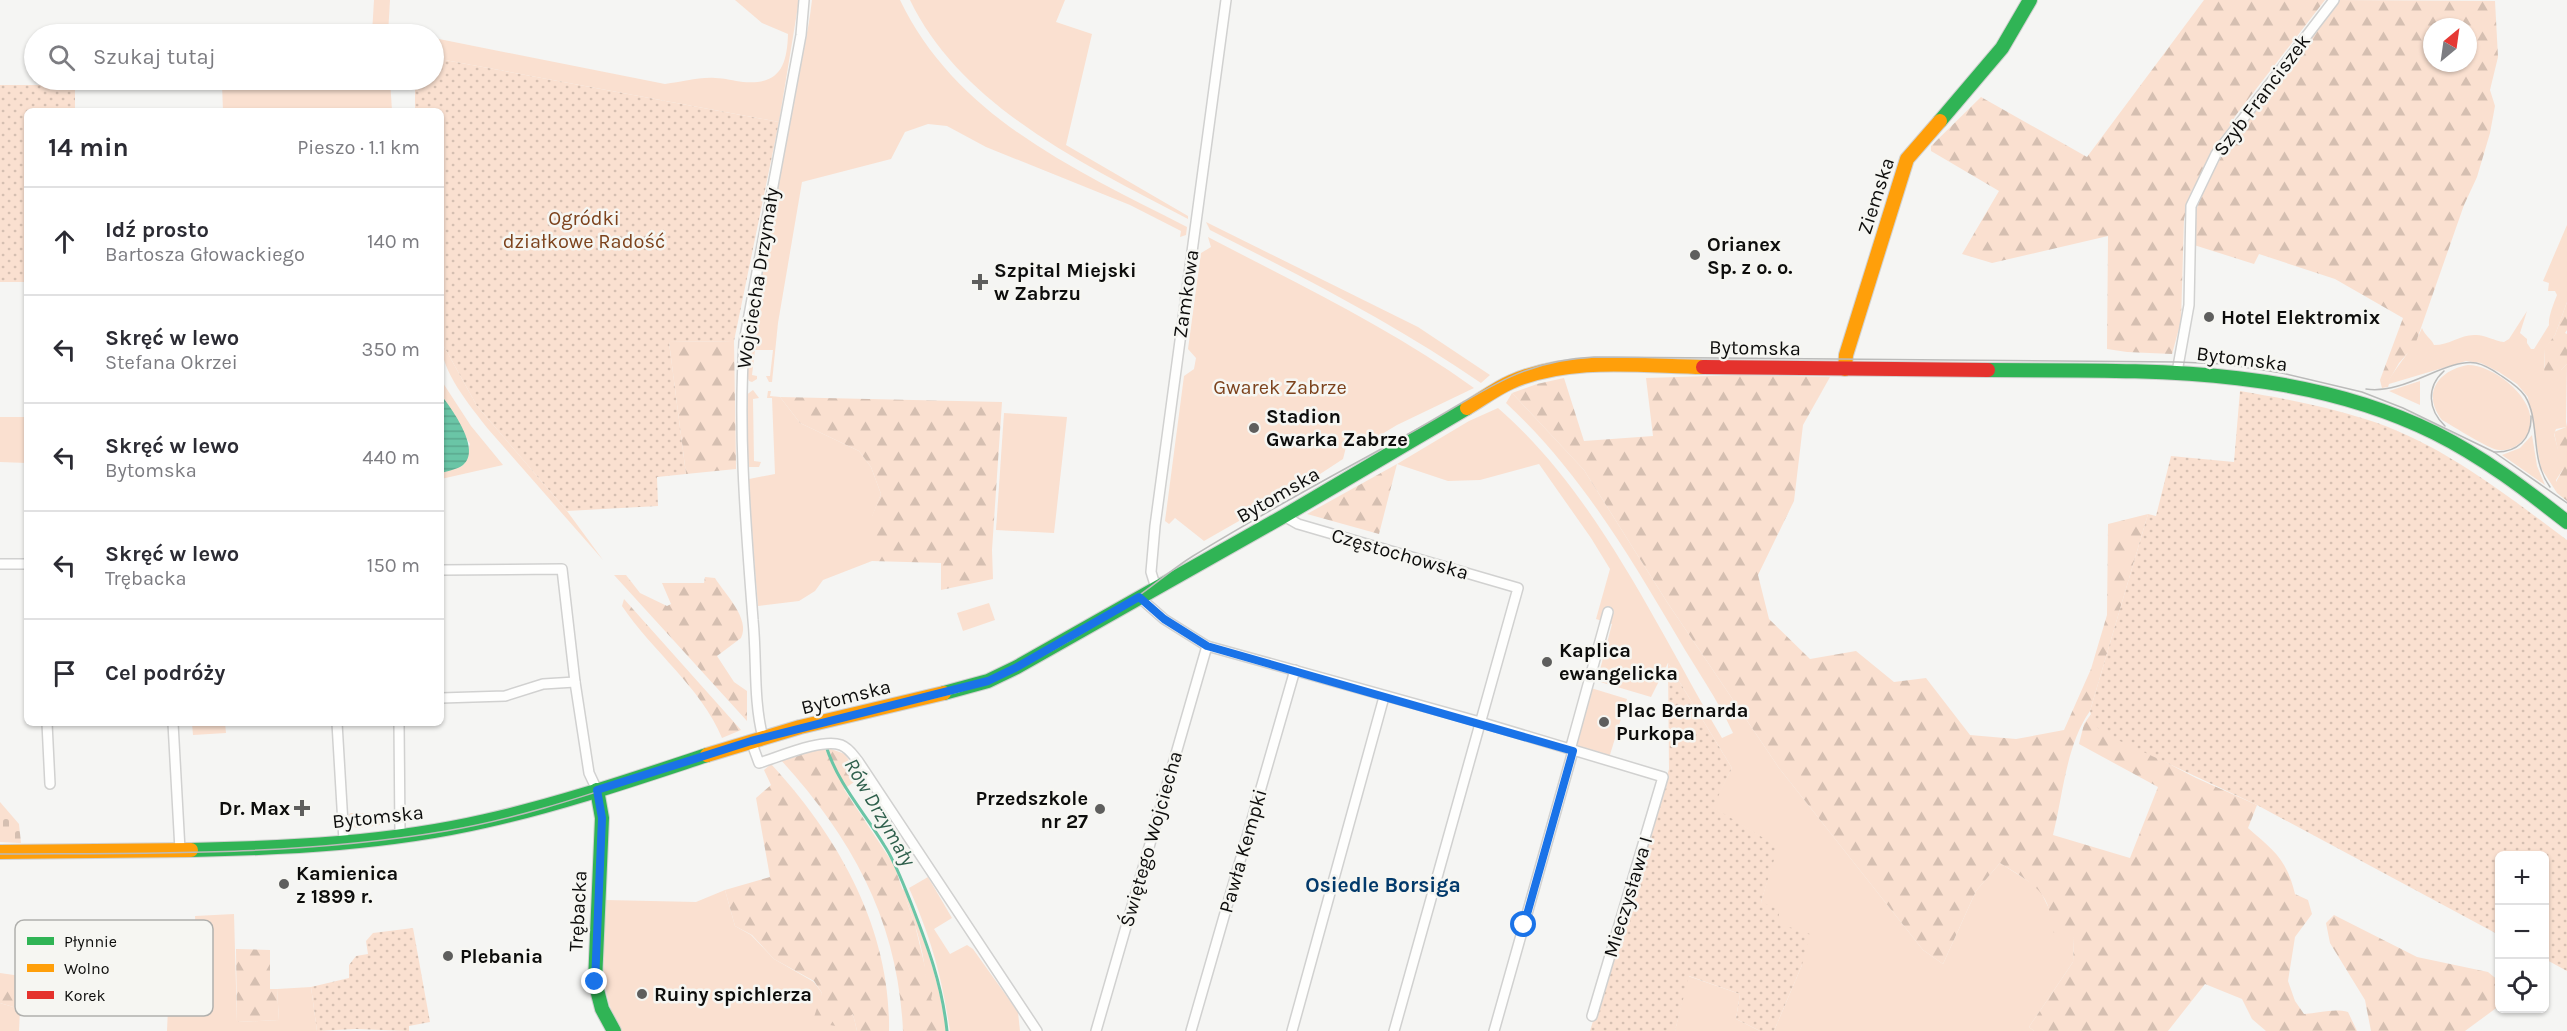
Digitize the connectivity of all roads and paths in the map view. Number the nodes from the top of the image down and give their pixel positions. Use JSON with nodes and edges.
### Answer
{"nodes":[{"id":1,"x":804,"y":0,"type":"edge"},
{"id":2,"x":1226,"y":0,"type":"edge"},
{"id":3,"x":2030,"y":0,"type":"edge"},
{"id":4,"x":2334,"y":0,"type":"edge"},
{"id":5,"x":1845,"y":369,"type":"junction"},
{"id":6,"x":2177,"y":372,"type":"junction"},
{"id":7,"x":1284,"y":516,"type":"junction"},
{"id":8,"x":2567,"y":522,"type":"edge"},
{"id":9,"x":0,"y":564,"type":"edge"},
{"id":10,"x":24,"y":564,"type":"edge"},
{"id":11,"x":444,"y":570,"type":"edge"},
{"id":12,"x":1156,"y":588,"type":"junction"},
{"id":13,"x":1139,"y":597,"type":"junction"},
{"id":14,"x":1608,"y":612,"type":"dead end"},
{"id":15,"x":1207,"y":646,"type":"junction"},
{"id":16,"x":1295,"y":670,"type":"junction"},
{"id":17,"x":575,"y":682,"type":"junction"},
{"id":18,"x":1384,"y":697,"type":"junction"},
{"id":19,"x":444,"y":698,"type":"edge"},
{"id":20,"x":1480,"y":723,"type":"junction"},
{"id":21,"x":47,"y":726,"type":"edge"},
{"id":22,"x":173,"y":726,"type":"edge"},
{"id":23,"x":337,"y":726,"type":"edge"},
{"id":24,"x":399,"y":726,"type":"edge"},
{"id":25,"x":757,"y":740,"type":"junction"},
{"id":26,"x":1571,"y":750,"type":"junction"},
{"id":27,"x":50,"y":784,"type":"dead end"},
{"id":28,"x":597,"y":790,"type":"junction"},
{"id":29,"x":400,"y":835,"type":"junction"},
{"id":30,"x":344,"y":841,"type":"junction"},
{"id":31,"x":180,"y":850,"type":"junction"},
{"id":32,"x":0,"y":852,"type":"edge"},
{"id":33,"x":1592,"y":1016,"type":"dead end"},
{"id":34,"x":614,"y":1031,"type":"edge"},
{"id":35,"x":1037,"y":1031,"type":"edge"},
{"id":36,"x":1096,"y":1031,"type":"edge"},
{"id":37,"x":1191,"y":1031,"type":"edge"},
{"id":38,"x":1292,"y":1031,"type":"edge"},
{"id":39,"x":1394,"y":1031,"type":"edge"},
{"id":40,"x":1494,"y":1031,"type":"edge"}],
"edges":[{"from":1,"to":25,"type":"street","name":"Wojciecha Drzymały"},
{"from":2,"to":12,"type":"street","name":"Zamkowa"},
{"from":3,"to":5,"type":"street","name":"Ziemska"},
{"from":4,"to":6,"type":"street","name":"Szyb Franciszek"},
{"from":5,"to":6,"type":"street","name":"Bytomska"},
{"from":5,"to":7,"type":"street","name":"Bytomska"},
{"from":6,"to":8,"type":"street","name":"Bytomska"},
{"from":7,"to":12,"type":"street","name":"Bytomska"},
{"from":7,"to":20,"type":"street","name":"Częstochowska"},
{"from":9,"to":10,"type":"street"},
{"from":11,"to":17,"type":"street"},
{"from":12,"to":13,"type":"street","name":"Bytomska"},
{"from":13,"to":15,"type":"street"},
{"from":13,"to":25,"type":"street","name":"Bytomska"},
{"from":14,"to":26,"type":"street"},
{"from":15,"to":16,"type":"street"},
{"from":15,"to":36,"type":"street","name":"Świętego Wojciecha"},
{"from":16,"to":18,"type":"street"},
{"from":16,"to":37,"type":"street","name":"Pawła Kempki"},
{"from":17,"to":19,"type":"street"},
{"from":17,"to":28,"type":"street"},
{"from":18,"to":20,"type":"street"},
{"from":18,"to":38,"type":"street"},
{"from":20,"to":26,"type":"street"},
{"from":20,"to":39,"type":"street"},
{"from":21,"to":27,"type":"street"},
{"from":22,"to":31,"type":"street"},
{"from":23,"to":30,"type":"street"},
{"from":24,"to":29,"type":"street"},
{"from":25,"to":28,"type":"street","name":"Bytomska"},
{"from":25,"to":35,"type":"street"},
{"from":26,"to":33,"type":"street","name":"Mieczysława I"},
{"from":26,"to":40,"type":"street"},
{"from":28,"to":29,"type":"street","name":"Bytomska"},
{"from":28,"to":34,"type":"street","name":"Trębacka"},
{"from":29,"to":30,"type":"street","name":"Bytomska"},
{"from":30,"to":31,"type":"street","name":"Bytomska"},
{"from":31,"to":32,"type":"street","name":"Bytomska"}]}
